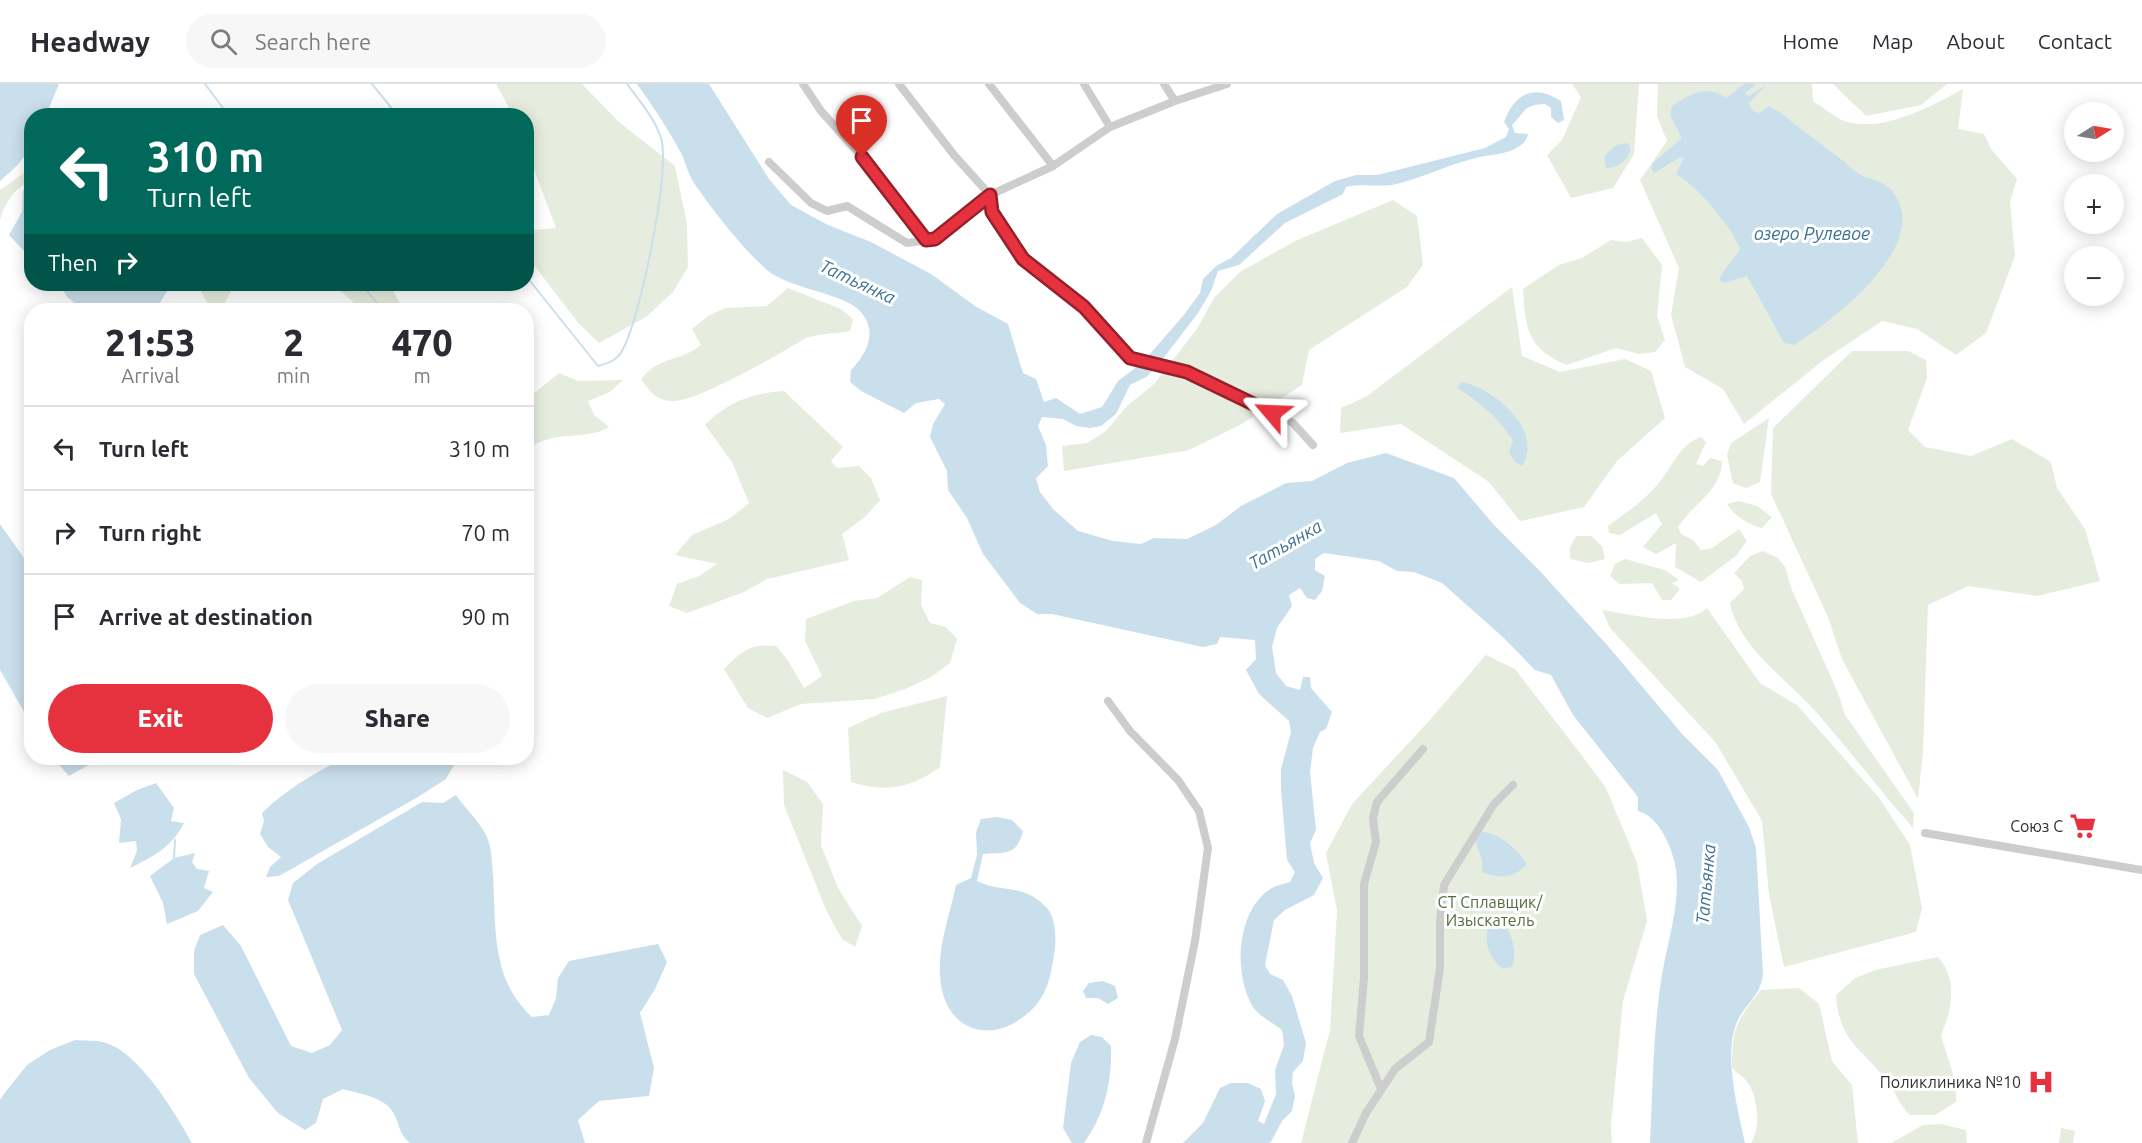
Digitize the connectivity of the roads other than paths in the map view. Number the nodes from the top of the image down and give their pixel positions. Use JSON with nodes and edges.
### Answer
{"nodes":[{"id":1,"x":803,"y":84,"type":"edge"},
{"id":2,"x":899,"y":84,"type":"edge"},
{"id":3,"x":989,"y":84,"type":"edge"},
{"id":4,"x":1084,"y":84,"type":"edge"},
{"id":5,"x":1164,"y":84,"type":"edge"},
{"id":6,"x":1227,"y":84,"type":"edge"},
{"id":7,"x":1174,"y":101,"type":"junction"},
{"id":8,"x":1110,"y":127,"type":"junction"},
{"id":9,"x":769,"y":162,"type":"dead end"},
{"id":10,"x":1053,"y":166,"type":"junction"},
{"id":11,"x":990,"y":195,"type":"junction"},
{"id":12,"x":926,"y":240,"type":"junction"},
{"id":13,"x":1313,"y":445,"type":"dead end"},
{"id":14,"x":1108,"y":701,"type":"dead end"},
{"id":15,"x":1423,"y":748,"type":"dead end"},
{"id":16,"x":1514,"y":785,"type":"dead end"},
{"id":17,"x":1925,"y":832,"type":"dead end"},
{"id":18,"x":2142,"y":870,"type":"edge"},
{"id":19,"x":1380,"y":1089,"type":"junction"},
{"id":20,"x":1146,"y":1143,"type":"edge"},
{"id":21,"x":1352,"y":1143,"type":"edge"}],
"edges":[{"from":1,"to":12,"type":"street"},
{"from":2,"to":11,"type":"street"},
{"from":3,"to":10,"type":"street"},
{"from":4,"to":8,"type":"street"},
{"from":5,"to":7,"type":"street"},
{"from":6,"to":7,"type":"street"},
{"from":7,"to":8,"type":"street"},
{"from":8,"to":10,"type":"street"},
{"from":9,"to":12,"type":"street"},
{"from":10,"to":11,"type":"street"},
{"from":11,"to":12,"type":"street"},
{"from":11,"to":13,"type":"street"},
{"from":14,"to":20,"type":"street"},
{"from":15,"to":19,"type":"street"},
{"from":16,"to":19,"type":"street"},
{"from":17,"to":18,"type":"street"},
{"from":19,"to":21,"type":"street"}]}
